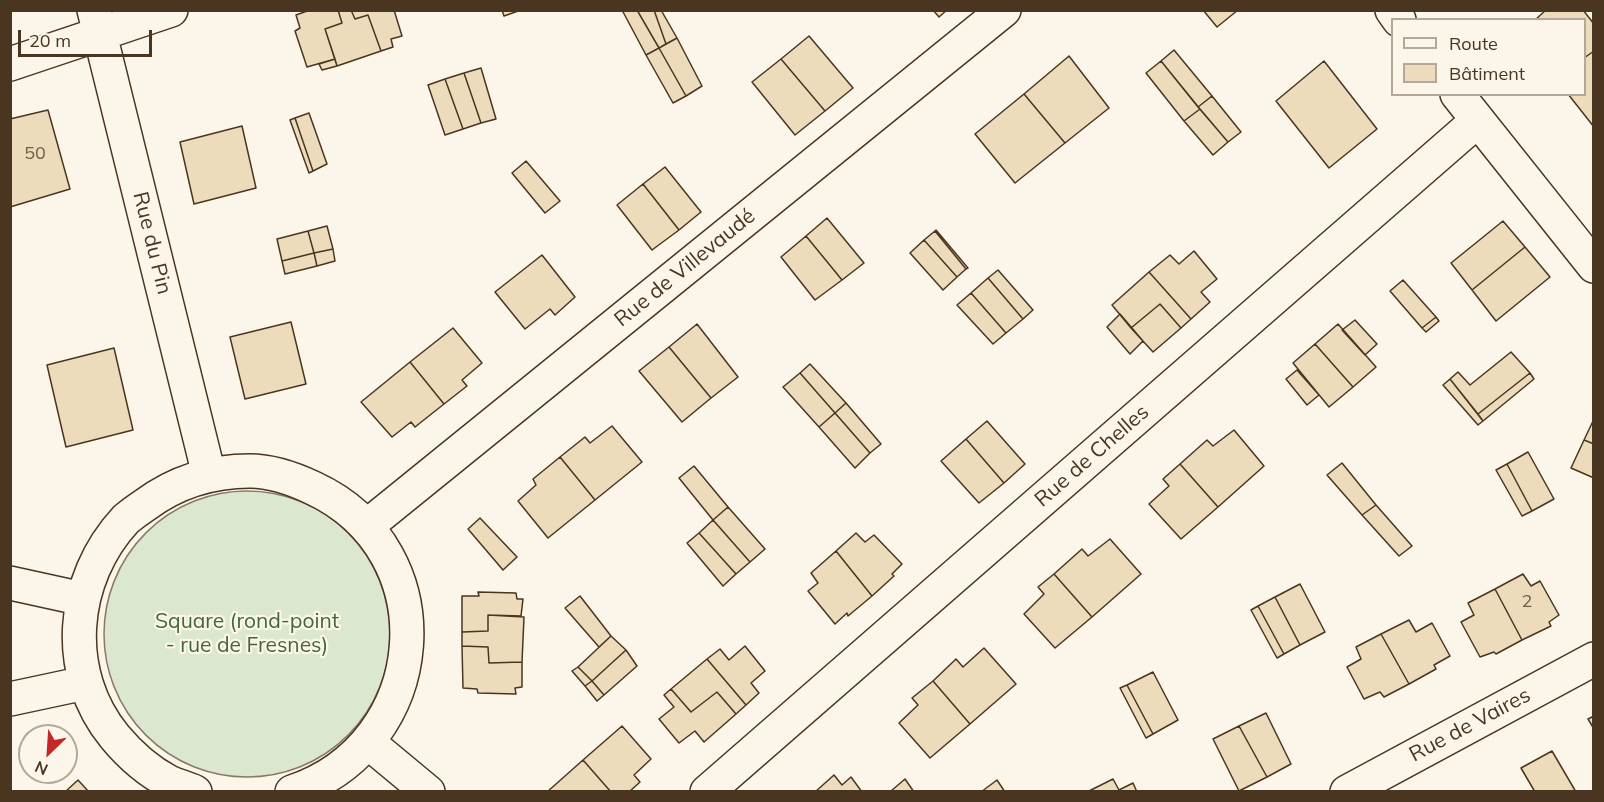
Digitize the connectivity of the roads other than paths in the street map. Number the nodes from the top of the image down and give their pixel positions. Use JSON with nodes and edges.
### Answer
{"nodes":[{"id":1,"x":171,"y":10,"type":"edge"},
{"id":2,"x":1004,"y":10,"type":"edge"},
{"id":3,"x":97,"y":23,"type":"edge"},
{"id":4,"x":10,"y":64,"type":"edge"},
{"id":5,"x":1458,"y":96,"type":"edge"},
{"id":6,"x":1477,"y":121,"type":"junction"},
{"id":7,"x":1593,"y":266,"type":"edge"},
{"id":8,"x":209,"y":475,"type":"junction"},
{"id":9,"x":367,"y":526,"type":"junction"},
{"id":10,"x":10,"y":583,"type":"edge"},
{"id":11,"x":83,"y":598,"type":"junction"},
{"id":12,"x":1593,"y":659,"type":"edge"},
{"id":13,"x":85,"y":683,"type":"junction"},
{"id":14,"x":10,"y":699,"type":"edge"},
{"id":15,"x":369,"y":743,"type":"junction"},
{"id":16,"x":195,"y":792,"type":"edge"},
{"id":17,"x":292,"y":792,"type":"edge"},
{"id":18,"x":428,"y":792,"type":"edge"},
{"id":19,"x":707,"y":792,"type":"edge"},
{"id":20,"x":1347,"y":792,"type":"edge"}],
"edges":[{"from":1,"to":3,"type":"street"},
{"from":2,"to":9,"type":"street","name":"Rue de Villevaudé"},
{"from":3,"to":4,"type":"street"},
{"from":3,"to":8,"type":"street","name":"Rue du Pin"},
{"from":5,"to":6,"type":"street"},
{"from":6,"to":7,"type":"street"},
{"from":6,"to":19,"type":"street","name":"Rue de Chelles"},
{"from":8,"to":9,"type":"street"},
{"from":8,"to":11,"type":"street"},
{"from":9,"to":15,"type":"street"},
{"from":10,"to":11,"type":"street"},
{"from":11,"to":13,"type":"street"},
{"from":12,"to":20,"type":"street","name":"Rue de Vaires"},
{"from":13,"to":14,"type":"street"},
{"from":13,"to":16,"type":"street"},
{"from":15,"to":17,"type":"street"},
{"from":15,"to":18,"type":"street"}]}
